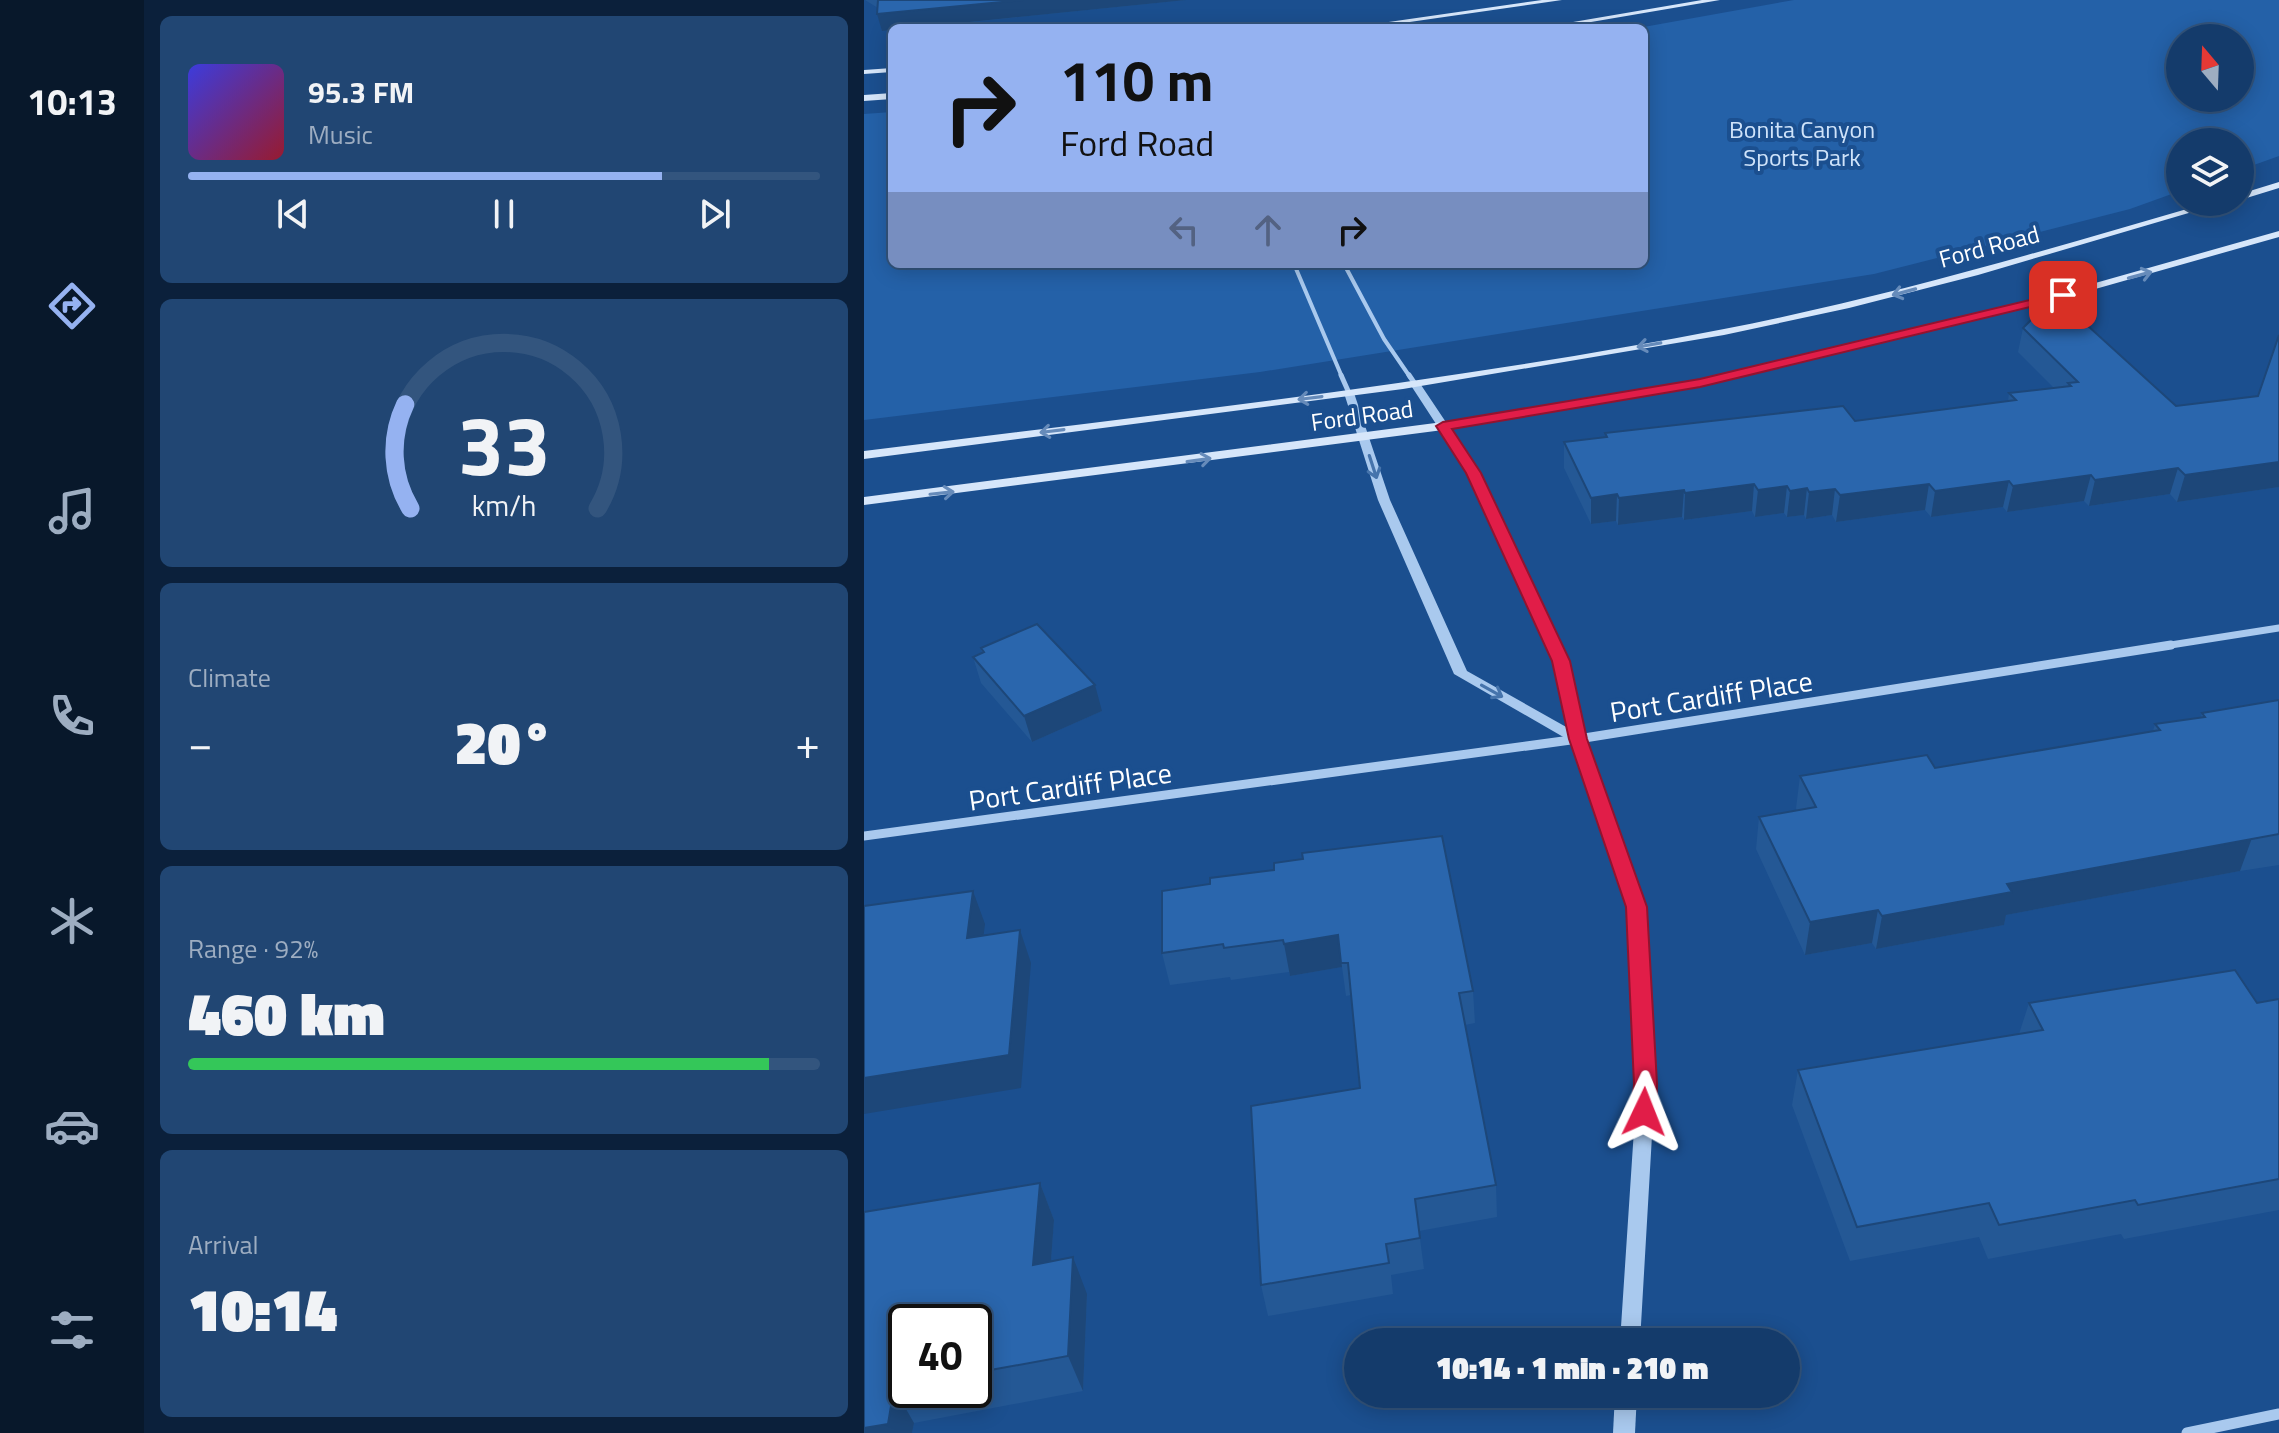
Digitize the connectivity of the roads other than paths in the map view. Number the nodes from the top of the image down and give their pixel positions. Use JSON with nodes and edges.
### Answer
{"nodes":[{"id":1,"x":1558,"y":0,"type":"edge"},
{"id":2,"x":1716,"y":0,"type":"edge"},
{"id":3,"x":1381,"y":24,"type":"edge"},
{"id":4,"x":1567,"y":24,"type":"edge"},
{"id":5,"x":888,"y":70,"type":"edge"},
{"id":6,"x":864,"y":72,"type":"edge"},
{"id":7,"x":888,"y":96,"type":"edge"},
{"id":8,"x":864,"y":98,"type":"edge"},
{"id":9,"x":2279,"y":185,"type":"edge"},
{"id":10,"x":2254,"y":193,"type":"edge"},
{"id":11,"x":2171,"y":216,"type":"edge"},
{"id":12,"x":2279,"y":234,"type":"edge"},
{"id":13,"x":1296,"y":268,"type":"edge"},
{"id":14,"x":1346,"y":268,"type":"edge"},
{"id":15,"x":1415,"y":384,"type":"junction"},
{"id":16,"x":1349,"y":393,"type":"junction"},
{"id":17,"x":1443,"y":426,"type":"junction"},
{"id":18,"x":1364,"y":438,"type":"junction"},
{"id":19,"x":864,"y":455,"type":"edge"},
{"id":20,"x":864,"y":501,"type":"edge"},
{"id":21,"x":2279,"y":628,"type":"edge"},
{"id":22,"x":1578,"y":739,"type":"junction"},
{"id":23,"x":864,"y":836,"type":"edge"},
{"id":24,"x":1631,"y":1328,"type":"edge"},
{"id":25,"x":1625,"y":1408,"type":"edge"},
{"id":26,"x":2279,"y":1414,"type":"edge"},
{"id":27,"x":1624,"y":1433,"type":"edge"},
{"id":28,"x":2187,"y":1433,"type":"edge"}],
"edges":[{"from":1,"to":3,"type":"main road"},
{"from":2,"to":4,"type":"main road"},
{"from":5,"to":6,"type":"main road"},
{"from":7,"to":8,"type":"main road"},
{"from":9,"to":10,"type":"main road"},
{"from":11,"to":15,"type":"main road","name":"Ford Road","one_way":true},
{"from":17,"to":12,"type":"main road","name":"Ford Road","one_way":true},
{"from":13,"to":16,"type":"lane"},
{"from":14,"to":15,"type":"lane"},
{"from":15,"to":16,"type":"main road","name":"Ford Road"},
{"from":15,"to":17,"type":"street"},
{"from":16,"to":18,"type":"street"},
{"from":16,"to":19,"type":"main road","name":"Ford Road","one_way":true},
{"from":17,"to":18,"type":"main road","name":"Ford Road"},
{"from":17,"to":22,"type":"street"},
{"from":20,"to":18,"type":"main road","name":"Ford Road","one_way":true},
{"from":18,"to":22,"type":"street","one_way":true},
{"from":21,"to":22,"type":"street","name":"Port Cardiff Place"},
{"from":22,"to":23,"type":"street","name":"Port Cardiff Place"},
{"from":22,"to":24,"type":"street"},
{"from":25,"to":27,"type":"street"},
{"from":26,"to":28,"type":"street"}]}
